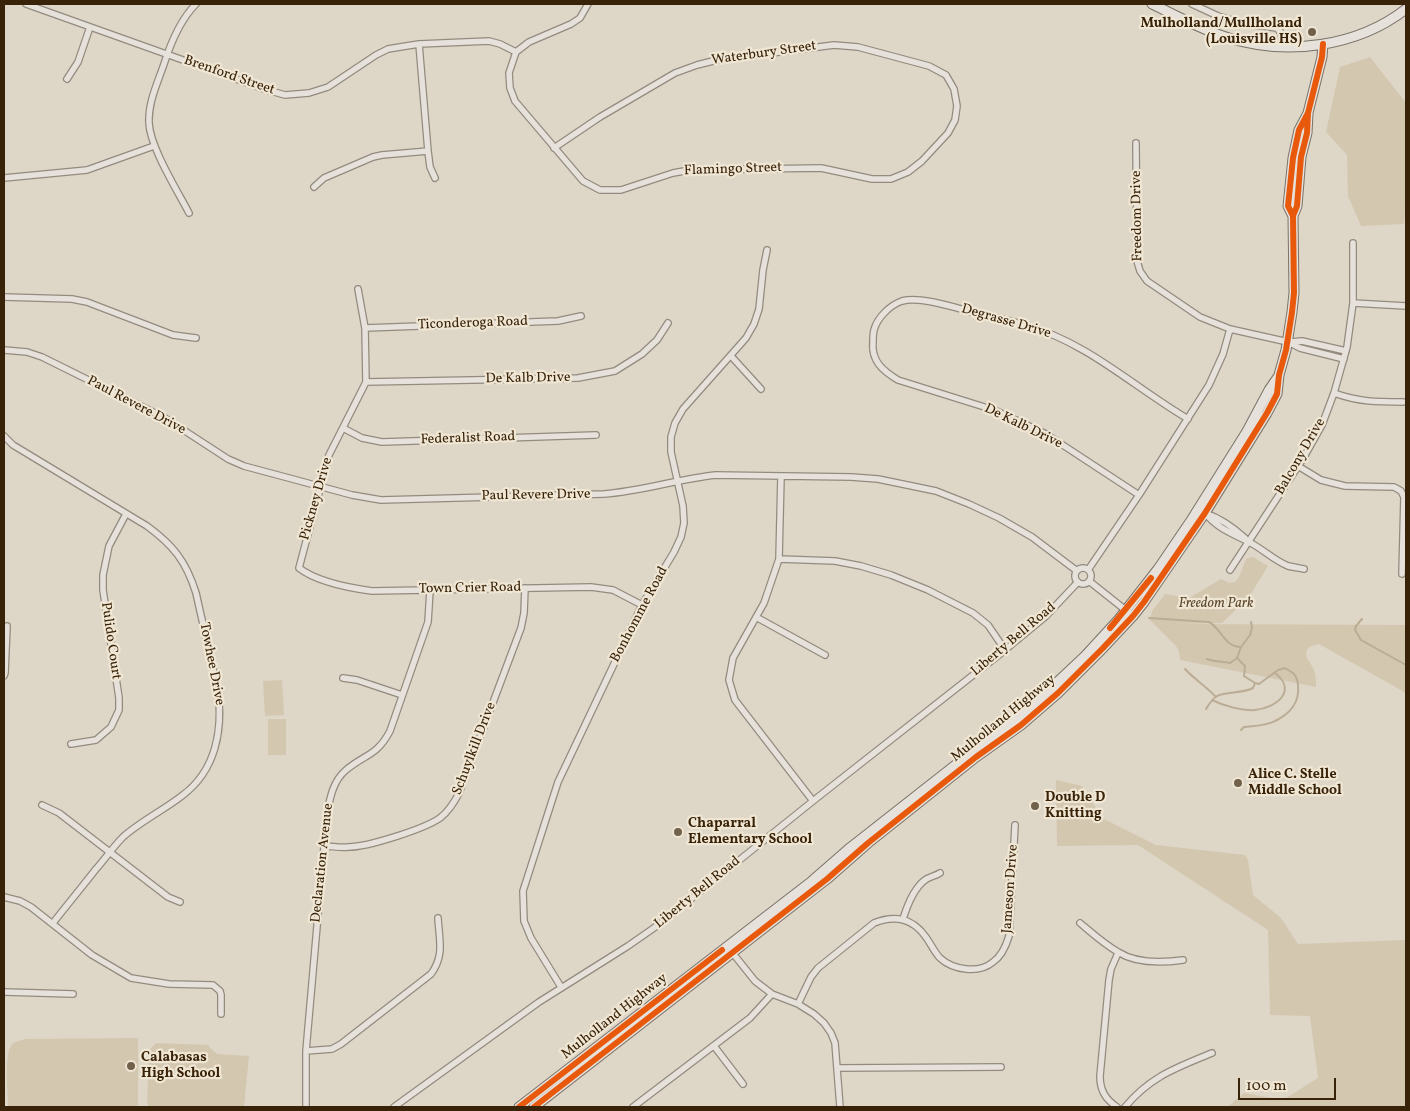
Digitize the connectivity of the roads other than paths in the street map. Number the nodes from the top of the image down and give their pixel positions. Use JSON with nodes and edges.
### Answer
{"nodes":[{"id":1,"x":26,"y":4,"type":"edge"},
{"id":2,"x":196,"y":4,"type":"edge"},
{"id":3,"x":588,"y":4,"type":"edge"},
{"id":4,"x":1152,"y":4,"type":"edge"},
{"id":5,"x":1192,"y":4,"type":"edge"},
{"id":6,"x":1406,"y":9,"type":"edge"},
{"id":7,"x":90,"y":27,"type":"junction"},
{"id":8,"x":419,"y":44,"type":"junction"},
{"id":9,"x":1323,"y":44,"type":"junction"},
{"id":10,"x":1283,"y":46,"type":"junction"},
{"id":11,"x":516,"y":52,"type":"junction"},
{"id":12,"x":167,"y":54,"type":"junction"},
{"id":13,"x":67,"y":79,"type":"dead end"},
{"id":14,"x":954,"y":90,"type":"joint"},
{"id":15,"x":1136,"y":143,"type":"dead end"},
{"id":16,"x":154,"y":146,"type":"junction"},
{"id":17,"x":554,"y":148,"type":"junction"},
{"id":18,"x":428,"y":151,"type":"junction"},
{"id":19,"x":4,"y":178,"type":"edge"},
{"id":20,"x":435,"y":178,"type":"dead end"},
{"id":21,"x":314,"y":187,"type":"dead end"},
{"id":22,"x":189,"y":213,"type":"dead end"},
{"id":23,"x":1353,"y":243,"type":"dead end"},
{"id":24,"x":767,"y":250,"type":"dead end"},
{"id":25,"x":358,"y":289,"type":"dead end"},
{"id":26,"x":4,"y":297,"type":"edge"},
{"id":27,"x":1353,"y":303,"type":"junction"},
{"id":28,"x":1406,"y":306,"type":"edge"},
{"id":29,"x":580,"y":316,"type":"dead end"},
{"id":30,"x":668,"y":323,"type":"dead end"},
{"id":31,"x":365,"y":328,"type":"junction"},
{"id":32,"x":1230,"y":329,"type":"junction"},
{"id":33,"x":874,"y":330,"type":"joint"},
{"id":34,"x":196,"y":338,"type":"dead end"},
{"id":35,"x":1288,"y":342,"type":"junction"},
{"id":36,"x":4,"y":350,"type":"edge"},
{"id":37,"x":1346,"y":352,"type":"junction"},
{"id":38,"x":731,"y":356,"type":"junction"},
{"id":39,"x":1344,"y":359,"type":"junction"},
{"id":40,"x":366,"y":382,"type":"junction"},
{"id":41,"x":761,"y":389,"type":"dead end"},
{"id":42,"x":1334,"y":393,"type":"junction"},
{"id":43,"x":1403,"y":402,"type":"dead end"},
{"id":44,"x":1188,"y":420,"type":"junction"},
{"id":45,"x":343,"y":428,"type":"junction"},
{"id":46,"x":596,"y":435,"type":"dead end"},
{"id":47,"x":4,"y":436,"type":"edge"},
{"id":48,"x":1298,"y":466,"type":"junction"},
{"id":49,"x":781,"y":476,"type":"junction"},
{"id":50,"x":677,"y":482,"type":"junction"},
{"id":51,"x":320,"y":486,"type":"junction"},
{"id":52,"x":1139,"y":495,"type":"junction"},
{"id":53,"x":1202,"y":511,"type":"junction"},
{"id":54,"x":126,"y":514,"type":"junction"},
{"id":55,"x":1248,"y":542,"type":"junction"},
{"id":56,"x":779,"y":559,"type":"junction"},
{"id":57,"x":300,"y":568,"type":"joint"},
{"id":58,"x":1304,"y":569,"type":"dead end"},
{"id":59,"x":1077,"y":570,"type":"junction"},
{"id":60,"x":1088,"y":570,"type":"junction"},
{"id":61,"x":1230,"y":570,"type":"dead end"},
{"id":62,"x":1402,"y":574,"type":"dead end"},
{"id":63,"x":1089,"y":581,"type":"junction"},
{"id":64,"x":1078,"y":582,"type":"junction"},
{"id":65,"x":524,"y":588,"type":"junction"},
{"id":66,"x":430,"y":590,"type":"junction"},
{"id":67,"x":642,"y":605,"type":"junction"},
{"id":68,"x":1127,"y":612,"type":"junction"},
{"id":69,"x":756,"y":617,"type":"junction"},
{"id":70,"x":7,"y":626,"type":"dead end"},
{"id":71,"x":1005,"y":650,"type":"junction"},
{"id":72,"x":825,"y":655,"type":"dead end"},
{"id":73,"x":4,"y":676,"type":"edge"},
{"id":74,"x":343,"y":678,"type":"dead end"},
{"id":75,"x":402,"y":695,"type":"junction"},
{"id":76,"x":71,"y":744,"type":"dead end"},
{"id":77,"x":813,"y":801,"type":"junction"},
{"id":78,"x":42,"y":805,"type":"dead end"},
{"id":79,"x":1015,"y":825,"type":"dead end"},
{"id":80,"x":324,"y":846,"type":"junction"},
{"id":81,"x":110,"y":853,"type":"junction"},
{"id":82,"x":940,"y":874,"type":"dead end"},
{"id":83,"x":4,"y":897,"type":"edge"},
{"id":84,"x":180,"y":902,"type":"dead end"},
{"id":85,"x":438,"y":918,"type":"dead end"},
{"id":86,"x":903,"y":919,"type":"junction"},
{"id":87,"x":53,"y":923,"type":"junction"},
{"id":88,"x":1080,"y":924,"type":"dead end"},
{"id":89,"x":730,"y":950,"type":"junction"},
{"id":90,"x":1118,"y":953,"type":"junction"},
{"id":91,"x":1183,"y":960,"type":"dead end"},
{"id":92,"x":561,"y":987,"type":"junction"},
{"id":93,"x":4,"y":992,"type":"edge"},
{"id":94,"x":73,"y":994,"type":"dead end"},
{"id":95,"x":772,"y":994,"type":"junction"},
{"id":96,"x":798,"y":1004,"type":"junction"},
{"id":97,"x":221,"y":1014,"type":"dead end"},
{"id":98,"x":714,"y":1046,"type":"junction"},
{"id":99,"x":306,"y":1051,"type":"junction"},
{"id":100,"x":1212,"y":1053,"type":"dead end"},
{"id":101,"x":1001,"y":1067,"type":"dead end"},
{"id":102,"x":837,"y":1068,"type":"junction"},
{"id":103,"x":743,"y":1084,"type":"dead end"},
{"id":104,"x":306,"y":1107,"type":"edge"},
{"id":105,"x":394,"y":1107,"type":"edge"},
{"id":106,"x":519,"y":1107,"type":"edge"},
{"id":107,"x":534,"y":1107,"type":"edge"},
{"id":108,"x":633,"y":1107,"type":"edge"},
{"id":109,"x":840,"y":1107,"type":"edge"},
{"id":110,"x":1117,"y":1107,"type":"edge"},
{"id":111,"x":1125,"y":1107,"type":"edge"}],
"edges":[{"from":1,"to":7,"type":"street","name":"Brenford Street"},
{"from":2,"to":12,"type":"street"},
{"from":3,"to":11,"type":"street"},
{"from":4,"to":10,"type":"main road"},
{"from":5,"to":10,"type":"street"},
{"from":6,"to":9,"type":"main road"},
{"from":7,"to":12,"type":"street","name":"Brenford Street"},
{"from":7,"to":13,"type":"street"},
{"from":8,"to":11,"type":"street","name":"Brenford Street"},
{"from":8,"to":12,"type":"street","name":"Brenford Street"},
{"from":8,"to":18,"type":"street"},
{"from":9,"to":10,"type":"main road"},
{"from":9,"to":35,"type":"main road","name":"Mulholland Highway"},
{"from":11,"to":17,"type":"street","name":"Flamingo Street"},
{"from":12,"to":16,"type":"street"},
{"from":14,"to":17,"type":"street","name":"Waterbury Street"},
{"from":14,"to":17,"type":"street","name":"Flamingo Street"},
{"from":15,"to":32,"type":"street","name":"Freedom Drive"},
{"from":16,"to":19,"type":"street"},
{"from":16,"to":22,"type":"street"},
{"from":18,"to":20,"type":"street"},
{"from":18,"to":21,"type":"street"},
{"from":23,"to":27,"type":"street","name":"Balcony Drive"},
{"from":24,"to":38,"type":"street","name":"Bonhomme Road"},
{"from":25,"to":31,"type":"street","name":"Pickney Drive"},
{"from":26,"to":34,"type":"street"},
{"from":27,"to":28,"type":"street"},
{"from":27,"to":37,"type":"street","name":"Balcony Drive"},
{"from":29,"to":31,"type":"street","name":"Ticonderoga Road"},
{"from":30,"to":40,"type":"street","name":"De Kalb Drive"},
{"from":31,"to":40,"type":"street","name":"Pickney Drive"},
{"from":32,"to":35,"type":"street","name":"Freedom Drive"},
{"from":32,"to":44,"type":"street"},
{"from":33,"to":44,"type":"street","name":"Degrasse Drive"},
{"from":33,"to":52,"type":"street","name":"De Kalb Drive"},
{"from":35,"to":37,"type":"street","name":"Freedom Drive"},
{"from":35,"to":39,"type":"street","name":"Freedom Drive"},
{"from":35,"to":53,"type":"main road","name":"Mulholland Highway"},
{"from":36,"to":51,"type":"street","name":"Paul Revere Drive"},
{"from":37,"to":39,"type":"street","name":"Balcony Drive"},
{"from":38,"to":41,"type":"street"},
{"from":38,"to":50,"type":"street","name":"Bonhomme Road"},
{"from":39,"to":42,"type":"street","name":"Balcony Drive"},
{"from":40,"to":45,"type":"street","name":"Pickney Drive"},
{"from":42,"to":43,"type":"street"},
{"from":42,"to":48,"type":"street","name":"Balcony Drive"},
{"from":44,"to":52,"type":"street"},
{"from":45,"to":46,"type":"street","name":"Federalist Road"},
{"from":45,"to":51,"type":"street","name":"Pickney Drive"},
{"from":47,"to":54,"type":"street","name":"Towhee Drive"},
{"from":48,"to":55,"type":"street","name":"Balcony Drive"},
{"from":48,"to":62,"type":"street"},
{"from":49,"to":50,"type":"street","name":"Paul Revere Drive"},
{"from":49,"to":56,"type":"street"},
{"from":49,"to":59,"type":"street","name":"Paul Revere Drive"},
{"from":50,"to":51,"type":"street","name":"Paul Revere Drive"},
{"from":50,"to":67,"type":"street","name":"Bonhomme Road"},
{"from":51,"to":57,"type":"street","name":"Pickney Drive"},
{"from":52,"to":60,"type":"street"},
{"from":53,"to":55,"type":"street"},
{"from":53,"to":68,"type":"main road","name":"Mulholland Highway"},
{"from":53,"to":89,"type":"main road","name":"Mulholland Highway"},
{"from":54,"to":76,"type":"street","name":"Pulido Court"},
{"from":54,"to":81,"type":"street","name":"Towhee Drive"},
{"from":55,"to":58,"type":"street"},
{"from":55,"to":61,"type":"street","name":"Balcony Drive"},
{"from":56,"to":69,"type":"street"},
{"from":56,"to":71,"type":"street"},
{"from":57,"to":66,"type":"street","name":"Town Crier Road"},
{"from":59,"to":60,"type":"street"},
{"from":59,"to":64,"type":"street"},
{"from":60,"to":63,"type":"street"},
{"from":63,"to":64,"type":"street"},
{"from":63,"to":68,"type":"street"},
{"from":64,"to":71,"type":"street","name":"Liberty Bell Road"},
{"from":65,"to":66,"type":"street","name":"Town Crier Road"},
{"from":65,"to":67,"type":"street","name":"Town Crier Road"},
{"from":65,"to":80,"type":"street","name":"Schuylkill Drive"},
{"from":66,"to":75,"type":"street","name":"Declaration Avenue"},
{"from":67,"to":92,"type":"street","name":"Bonhomme Road"},
{"from":68,"to":89,"type":"main road","name":"Mulholland Highway"},
{"from":69,"to":72,"type":"street"},
{"from":69,"to":77,"type":"street"},
{"from":70,"to":73,"type":"street"},
{"from":71,"to":77,"type":"street","name":"Liberty Bell Road"},
{"from":74,"to":75,"type":"street"},
{"from":75,"to":80,"type":"street","name":"Declaration Avenue"},
{"from":77,"to":92,"type":"street","name":"Liberty Bell Road"},
{"from":78,"to":81,"type":"street"},
{"from":79,"to":86,"type":"street","name":"Jameson Drive"},
{"from":80,"to":99,"type":"street","name":"Declaration Avenue"},
{"from":81,"to":84,"type":"street"},
{"from":81,"to":87,"type":"street","name":"Towhee Drive"},
{"from":82,"to":86,"type":"street"},
{"from":83,"to":87,"type":"street"},
{"from":85,"to":99,"type":"street"},
{"from":86,"to":96,"type":"street"},
{"from":87,"to":97,"type":"street"},
{"from":88,"to":90,"type":"street"},
{"from":89,"to":95,"type":"street"},
{"from":89,"to":106,"type":"main road","name":"Mulholland Highway"},
{"from":89,"to":107,"type":"main road","name":"Mulholland Highway"},
{"from":90,"to":91,"type":"street"},
{"from":90,"to":110,"type":"street"},
{"from":92,"to":105,"type":"street","name":"Liberty Bell Road"},
{"from":93,"to":94,"type":"street"},
{"from":95,"to":96,"type":"street"},
{"from":95,"to":98,"type":"street"},
{"from":96,"to":102,"type":"street"},
{"from":98,"to":103,"type":"street"},
{"from":98,"to":108,"type":"street"},
{"from":99,"to":104,"type":"street","name":"Declaration Avenue"},
{"from":100,"to":111,"type":"street"},
{"from":101,"to":102,"type":"street"},
{"from":102,"to":109,"type":"street"}]}
